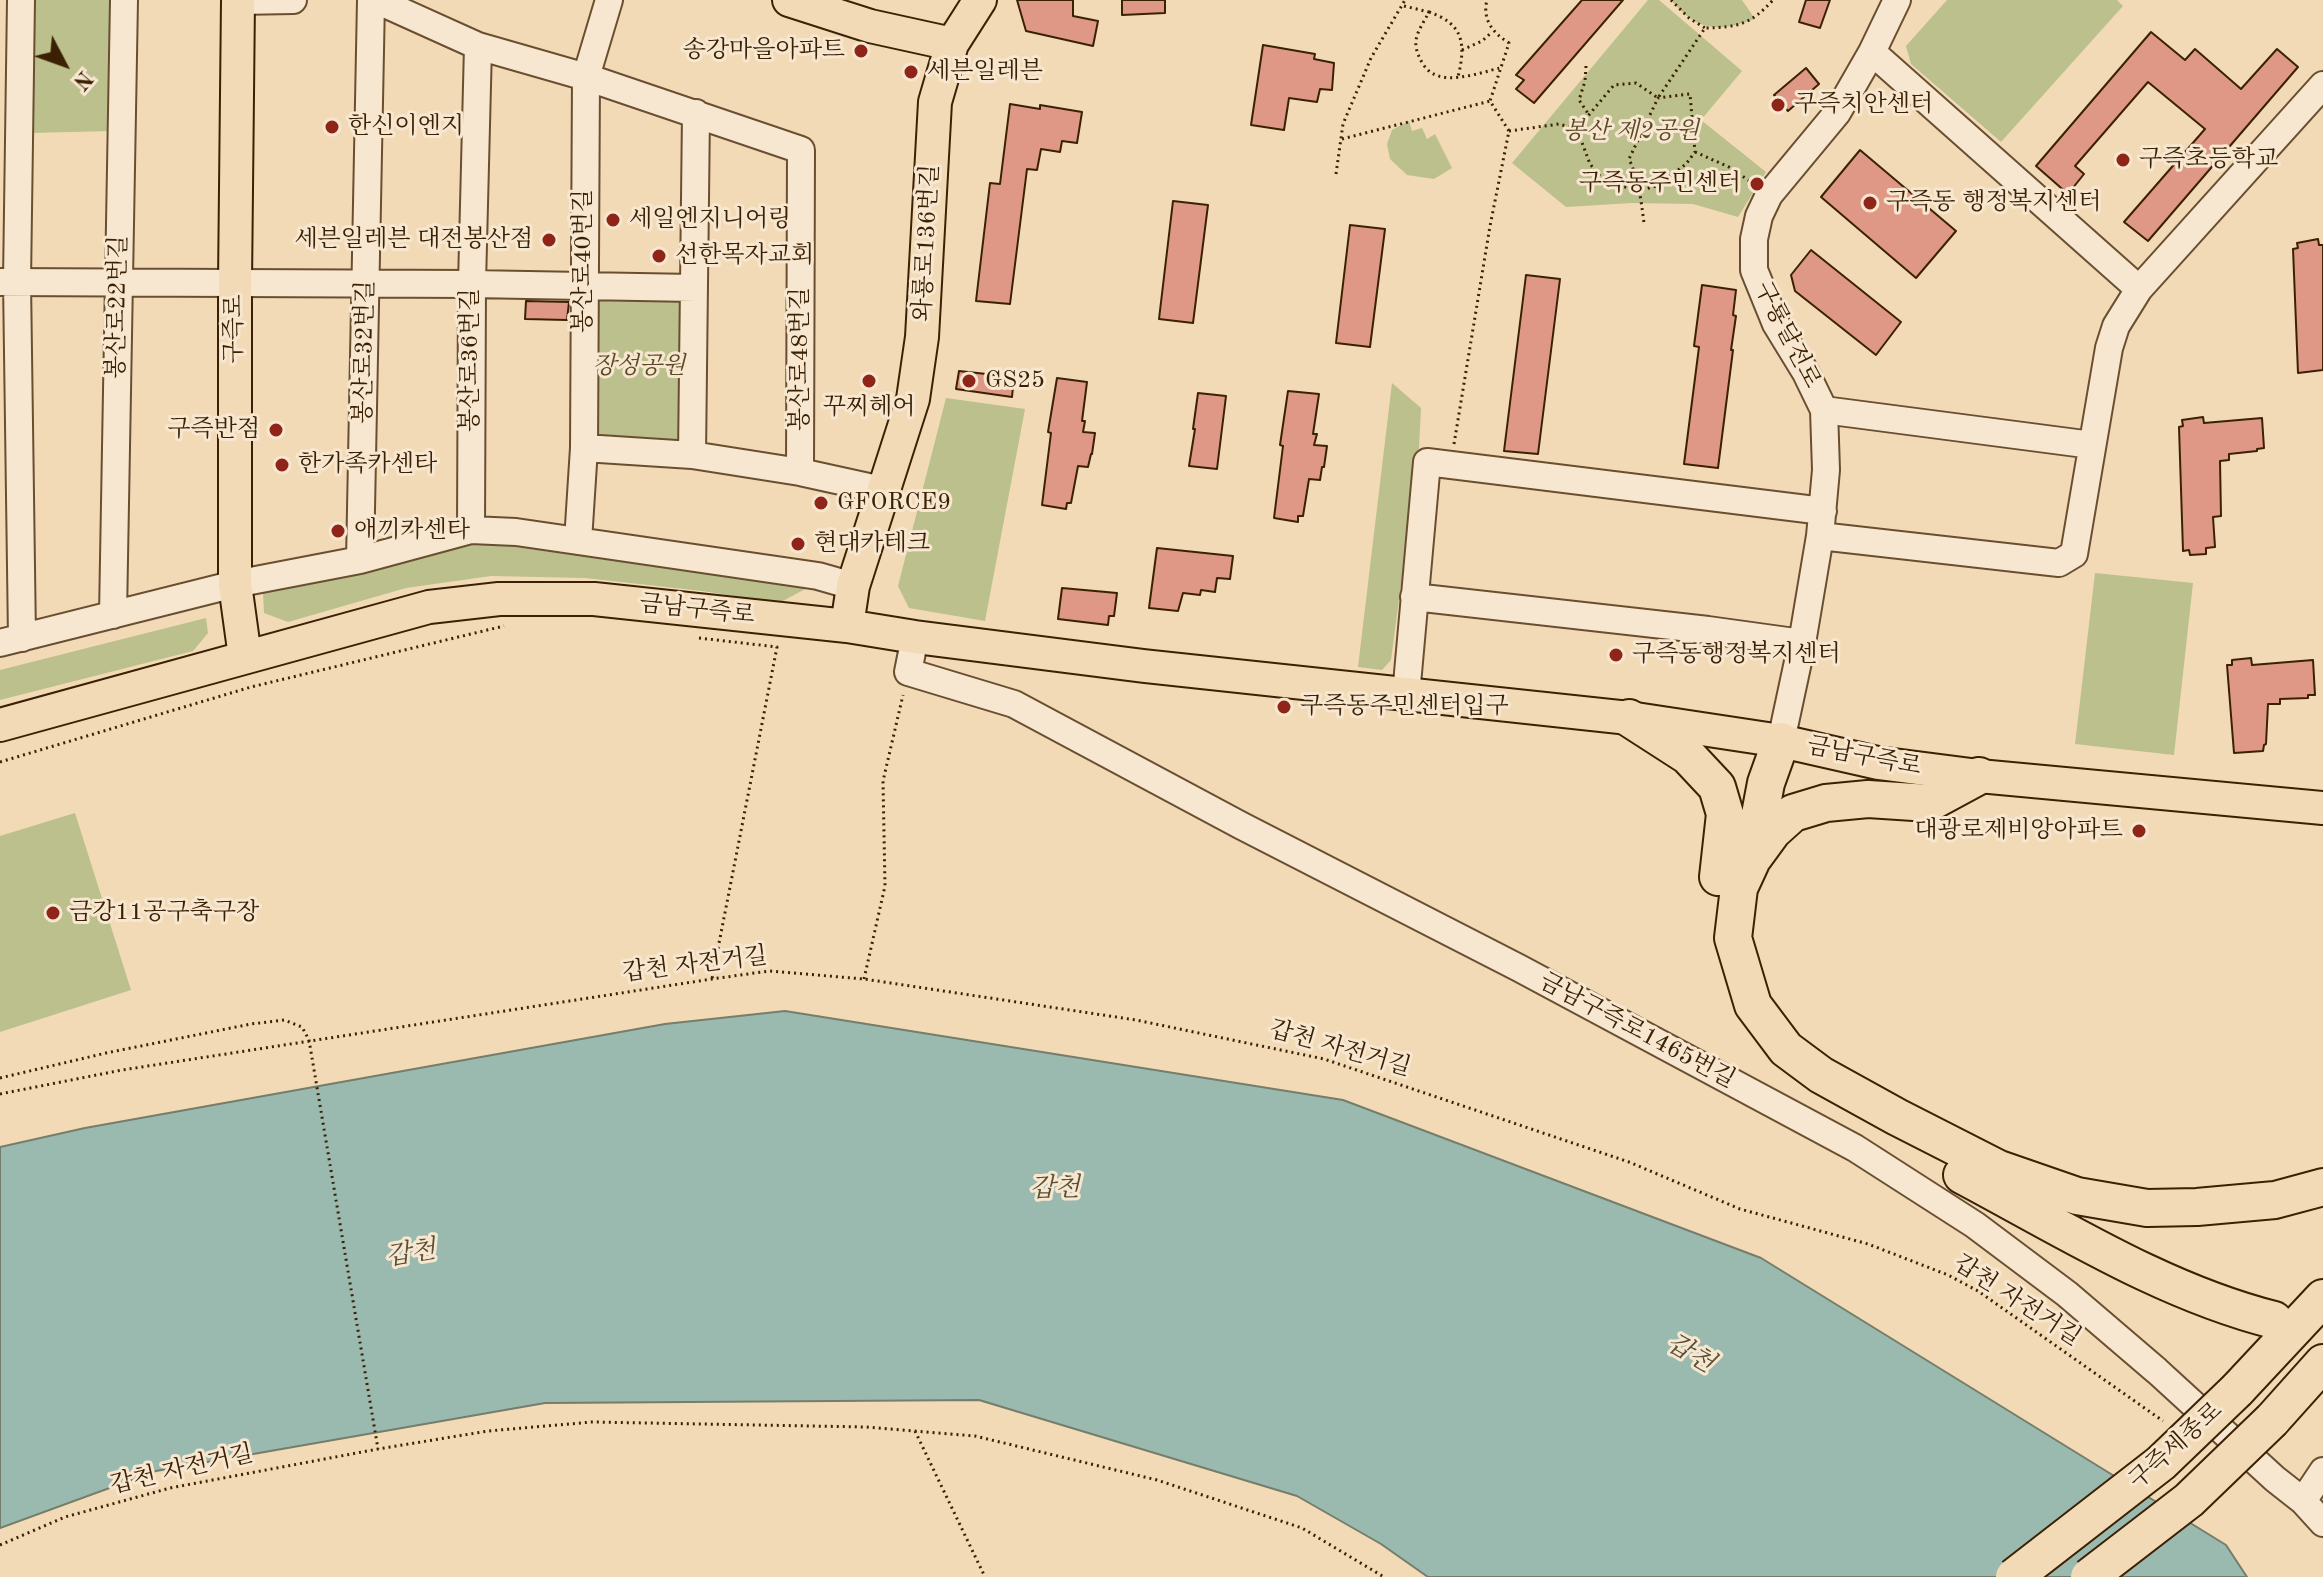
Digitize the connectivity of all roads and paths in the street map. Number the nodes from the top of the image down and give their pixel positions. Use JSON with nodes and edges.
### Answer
{"nodes":[{"id":1,"x":21,"y":0,"type":"edge"},
{"id":2,"x":124,"y":0,"type":"edge"},
{"id":3,"x":293,"y":0,"type":"edge"},
{"id":4,"x":374,"y":0,"type":"edge"},
{"id":5,"x":609,"y":0,"type":"edge"},
{"id":6,"x":789,"y":0,"type":"edge"},
{"id":7,"x":980,"y":0,"type":"edge"},
{"id":8,"x":1405,"y":0,"type":"edge"},
{"id":9,"x":1487,"y":0,"type":"edge"},
{"id":10,"x":1671,"y":0,"type":"edge"},
{"id":11,"x":1773,"y":0,"type":"edge"},
{"id":12,"x":1897,"y":0,"type":"edge"},
{"id":13,"x":238,"y":1,"type":"edge"},
{"id":14,"x":1402,"y":6,"type":"junction"},
{"id":15,"x":1429,"y":12,"type":"junction"},
{"id":16,"x":1705,"y":28,"type":"junction"},
{"id":17,"x":1492,"y":32,"type":"junction"},
{"id":18,"x":952,"y":44,"type":"junction"},
{"id":19,"x":478,"y":46,"type":"junction"},
{"id":20,"x":1462,"y":50,"type":"junction"},
{"id":21,"x":1872,"y":52,"type":"junction"},
{"id":22,"x":1586,"y":66,"type":"dead end"},
{"id":23,"x":1500,"y":68,"type":"junction"},
{"id":24,"x":586,"y":77,"type":"junction"},
{"id":25,"x":1458,"y":77,"type":"junction"},
{"id":26,"x":2323,"y":85,"type":"edge"},
{"id":27,"x":1658,"y":98,"type":"junction"},
{"id":28,"x":1490,"y":101,"type":"junction"},
{"id":29,"x":696,"y":113,"type":"junction"},
{"id":30,"x":1589,"y":115,"type":"junction"},
{"id":31,"x":1577,"y":129,"type":"junction"},
{"id":32,"x":1509,"y":131,"type":"junction"},
{"id":33,"x":1342,"y":139,"type":"junction"},
{"id":34,"x":1695,"y":152,"type":"junction"},
{"id":35,"x":1336,"y":174,"type":"dead end"},
{"id":36,"x":1640,"y":190,"type":"junction"},
{"id":37,"x":1769,"y":195,"type":"junction"},
{"id":38,"x":1644,"y":223,"type":"dead end"},
{"id":39,"x":8,"y":281,"type":"edge"},
{"id":40,"x":119,"y":282,"type":"junction"},
{"id":41,"x":235,"y":283,"type":"junction"},
{"id":42,"x":366,"y":283,"type":"junction"},
{"id":43,"x":472,"y":284,"type":"junction"},
{"id":44,"x":583,"y":287,"type":"junction"},
{"id":45,"x":694,"y":288,"type":"junction"},
{"id":46,"x":2139,"y":289,"type":"junction"},
{"id":47,"x":1824,"y":410,"type":"junction"},
{"id":48,"x":2092,"y":445,"type":"junction"},
{"id":49,"x":584,"y":448,"type":"junction"},
{"id":50,"x":1454,"y":449,"type":"dead end"},
{"id":51,"x":692,"y":455,"type":"junction"},
{"id":52,"x":800,"y":472,"type":"junction"},
{"id":53,"x":882,"y":490,"type":"junction"},
{"id":54,"x":1821,"y":523,"type":"junction"},
{"id":55,"x":471,"y":530,"type":"junction"},
{"id":56,"x":578,"y":541,"type":"junction"},
{"id":57,"x":360,"y":560,"type":"junction"},
{"id":58,"x":235,"y":584,"type":"junction"},
{"id":59,"x":853,"y":586,"type":"junction"},
{"id":60,"x":1414,"y":597,"type":"junction"},
{"id":61,"x":113,"y":615,"type":"junction"},
{"id":62,"x":505,"y":626,"type":"dead end"},
{"id":63,"x":847,"y":626,"type":"junction"},
{"id":64,"x":685,"y":636,"type":"dead end"},
{"id":65,"x":915,"y":637,"type":"junction"},
{"id":66,"x":11,"y":640,"type":"edge"},
{"id":67,"x":1802,"y":643,"type":"junction"},
{"id":68,"x":245,"y":657,"type":"junction"},
{"id":69,"x":908,"y":672,"type":"junction"},
{"id":70,"x":1406,"y":695,"type":"junction"},
{"id":71,"x":1629,"y":718,"type":"junction"},
{"id":72,"x":0,"y":725,"type":"edge"},
{"id":73,"x":1781,"y":741,"type":"junction"},
{"id":74,"x":0,"y":762,"type":"edge"},
{"id":75,"x":1979,"y":776,"type":"junction"},
{"id":76,"x":1766,"y":783,"type":"junction"},
{"id":77,"x":2323,"y":808,"type":"edge"},
{"id":78,"x":1751,"y":862,"type":"junction"},
{"id":79,"x":1718,"y":877,"type":"junction"},
{"id":80,"x":712,"y":979,"type":"junction"},
{"id":81,"x":864,"y":979,"type":"junction"},
{"id":82,"x":309,"y":1040,"type":"junction"},
{"id":83,"x":0,"y":1078,"type":"edge"},
{"id":84,"x":0,"y":1094,"type":"edge"},
{"id":85,"x":2323,"y":1187,"type":"edge"},
{"id":86,"x":2323,"y":1298,"type":"edge"},
{"id":87,"x":2274,"y":1320,"type":"dead end"},
{"id":88,"x":2323,"y":1363,"type":"edge"},
{"id":89,"x":2169,"y":1425,"type":"dead end"},
{"id":90,"x":915,"y":1431,"type":"junction"},
{"id":91,"x":378,"y":1449,"type":"junction"},
{"id":92,"x":2323,"y":1471,"type":"edge"},
{"id":93,"x":2303,"y":1501,"type":"junction"},
{"id":94,"x":2323,"y":1523,"type":"edge"},
{"id":95,"x":0,"y":1545,"type":"edge"},
{"id":96,"x":985,"y":1577,"type":"edge"},
{"id":97,"x":1384,"y":1577,"type":"edge"},
{"id":98,"x":2014,"y":1577,"type":"edge"},
{"id":99,"x":2089,"y":1577,"type":"edge"}],
"edges":[{"from":1,"to":39,"type":"street"},
{"from":2,"to":40,"type":"street","name":"봉산로22번길"},
{"from":3,"to":13,"type":"street"},
{"from":4,"to":19,"type":"street"},
{"from":4,"to":42,"type":"street","name":"봉산로32번길"},
{"from":5,"to":24,"type":"street","name":"봉산로40번길"},
{"from":6,"to":18,"type":"main road"},
{"from":7,"to":18,"type":"main road","name":"와룡로136번길"},
{"from":8,"to":14,"type":"path"},
{"from":9,"to":17,"type":"path"},
{"from":10,"to":16,"type":"path"},
{"from":11,"to":16,"type":"path"},
{"from":12,"to":21,"type":"street","name":"구룡달전로"},
{"from":13,"to":41,"type":"main road","name":"구즉로"},
{"from":14,"to":15,"type":"path"},
{"from":14,"to":33,"type":"path"},
{"from":15,"to":20,"type":"path"},
{"from":15,"to":25,"type":"path"},
{"from":16,"to":27,"type":"path"},
{"from":17,"to":20,"type":"path"},
{"from":17,"to":23,"type":"path"},
{"from":18,"to":53,"type":"main road","name":"와룡로136번길"},
{"from":19,"to":24,"type":"street"},
{"from":19,"to":43,"type":"street","name":"봉산로36번길"},
{"from":20,"to":25,"type":"path"},
{"from":21,"to":37,"type":"street","name":"구룡달전로"},
{"from":21,"to":46,"type":"street"},
{"from":22,"to":30,"type":"path"},
{"from":23,"to":25,"type":"path"},
{"from":23,"to":28,"type":"path"},
{"from":24,"to":29,"type":"street"},
{"from":24,"to":44,"type":"street","name":"봉산로40번길"},
{"from":26,"to":46,"type":"street"},
{"from":27,"to":30,"type":"path"},
{"from":27,"to":34,"type":"path"},
{"from":27,"to":36,"type":"path"},
{"from":28,"to":32,"type":"path"},
{"from":28,"to":33,"type":"path"},
{"from":29,"to":45,"type":"street"},
{"from":29,"to":52,"type":"street","name":"봉산로48번길"},
{"from":30,"to":31,"type":"path"},
{"from":31,"to":32,"type":"path"},
{"from":31,"to":36,"type":"path"},
{"from":32,"to":50,"type":"path"},
{"from":33,"to":35,"type":"path"},
{"from":34,"to":36,"type":"path"},
{"from":34,"to":37,"type":"path"},
{"from":36,"to":38,"type":"path"},
{"from":37,"to":47,"type":"street","name":"구룡달전로"},
{"from":39,"to":40,"type":"street"},
{"from":39,"to":66,"type":"street"},
{"from":40,"to":41,"type":"street"},
{"from":40,"to":61,"type":"street","name":"봉산로22번길"},
{"from":41,"to":42,"type":"street"},
{"from":41,"to":58,"type":"main road","name":"구즉로"},
{"from":42,"to":43,"type":"street"},
{"from":42,"to":57,"type":"street","name":"봉산로32번길"},
{"from":43,"to":44,"type":"street"},
{"from":43,"to":55,"type":"street","name":"봉산로36번길"},
{"from":44,"to":45,"type":"street"},
{"from":44,"to":49,"type":"street","name":"봉산로40번길"},
{"from":45,"to":51,"type":"street"},
{"from":46,"to":48,"type":"street"},
{"from":47,"to":48,"type":"street"},
{"from":47,"to":54,"type":"street","name":"구룡달전로"},
{"from":48,"to":54,"type":"street"},
{"from":49,"to":51,"type":"street"},
{"from":49,"to":56,"type":"street","name":"봉산로40번길"},
{"from":51,"to":52,"type":"street"},
{"from":52,"to":53,"type":"street"},
{"from":53,"to":59,"type":"main road","name":"와룡로136번길"},
{"from":54,"to":60,"type":"street"},
{"from":54,"to":67,"type":"street","name":"구룡달전로"},
{"from":55,"to":56,"type":"street"},
{"from":55,"to":57,"type":"street"},
{"from":56,"to":59,"type":"street"},
{"from":57,"to":58,"type":"street"},
{"from":58,"to":61,"type":"street"},
{"from":58,"to":68,"type":"main road","name":"구즉로"},
{"from":59,"to":63,"type":"main road","name":"와룡로136번길"},
{"from":60,"to":67,"type":"street"},
{"from":60,"to":70,"type":"street"},
{"from":61,"to":66,"type":"street"},
{"from":62,"to":74,"type":"path"},
{"from":63,"to":65,"type":"main road","name":"금남구즉로"},
{"from":63,"to":68,"type":"main road","name":"금남구즉로"},
{"from":64,"to":80,"type":"path"},
{"from":65,"to":69,"type":"street"},
{"from":65,"to":70,"type":"main road","name":"금남구즉로"},
{"from":67,"to":73,"type":"street","name":"구룡달전로"},
{"from":68,"to":72,"type":"main road","name":"금남구즉로"},
{"from":69,"to":81,"type":"path"},
{"from":69,"to":93,"type":"street","name":"금남구즉로1465번길"},
{"from":70,"to":71,"type":"main road","name":"금남구즉로"},
{"from":71,"to":73,"type":"main road","name":"금남구즉로"},
{"from":71,"to":79,"type":"highway"},
{"from":73,"to":75,"type":"main road","name":"금남구즉로"},
{"from":73,"to":76,"type":"highway"},
{"from":75,"to":77,"type":"main road","name":"금남구즉로"},
{"from":75,"to":78,"type":"highway"},
{"from":76,"to":78,"type":"highway"},
{"from":76,"to":79,"type":"highway"},
{"from":78,"to":85,"type":"highway"},
{"from":79,"to":87,"type":"highway"},
{"from":80,"to":81,"type":"path","name":"갑천 자전거길"},
{"from":80,"to":82,"type":"path","name":"갑천 자전거길"},
{"from":81,"to":89,"type":"path","name":"갑천 자전거길"},
{"from":82,"to":83,"type":"path"},
{"from":82,"to":84,"type":"path","name":"갑천 자전거길"},
{"from":82,"to":91,"type":"path"},
{"from":86,"to":98,"type":"highway","name":"구즉세종로","bridge":true},
{"from":88,"to":99,"type":"highway","name":"구즉세종로","bridge":true},
{"from":90,"to":91,"type":"path","name":"갑천 자전거길"},
{"from":90,"to":96,"type":"path"},
{"from":90,"to":97,"type":"path","name":"갑천 자전거길"},
{"from":91,"to":95,"type":"path","name":"갑천 자전거길"},
{"from":92,"to":93,"type":"street"},
{"from":93,"to":94,"type":"street","name":"금남구즉로1465번길"}]}
